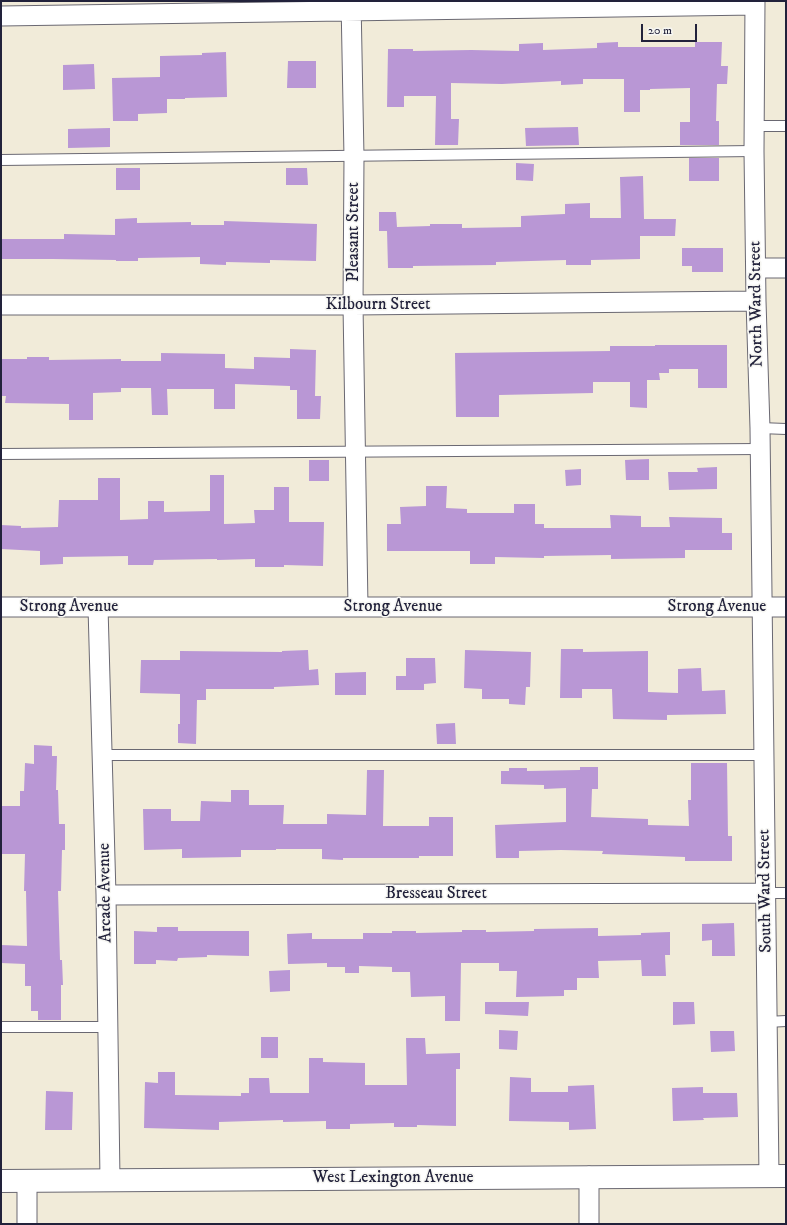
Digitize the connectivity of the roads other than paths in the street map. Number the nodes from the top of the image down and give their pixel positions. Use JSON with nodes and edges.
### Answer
{"nodes":[{"id":1,"x":755,"y":3,"type":"edge"},
{"id":2,"x":351,"y":6,"type":"edge"},
{"id":3,"x":1,"y":16,"type":"edge"},
{"id":4,"x":754,"y":126,"type":"junction"},
{"id":5,"x":786,"y":126,"type":"edge"},
{"id":6,"x":754,"y":151,"type":"junction"},
{"id":7,"x":354,"y":157,"type":"junction"},
{"id":8,"x":1,"y":160,"type":"edge"},
{"id":9,"x":756,"y":268,"type":"junction"},
{"id":10,"x":786,"y":268,"type":"edge"},
{"id":11,"x":756,"y":301,"type":"junction"},
{"id":12,"x":1,"y":305,"type":"edge"},
{"id":13,"x":353,"y":305,"type":"junction"},
{"id":14,"x":760,"y":428,"type":"junction"},
{"id":15,"x":786,"y":429,"type":"edge"},
{"id":16,"x":760,"y":449,"type":"junction"},
{"id":17,"x":356,"y":452,"type":"junction"},
{"id":18,"x":1,"y":454,"type":"edge"},
{"id":19,"x":10,"y":607,"type":"edge"},
{"id":20,"x":98,"y":607,"type":"junction"},
{"id":21,"x":358,"y":607,"type":"junction"},
{"id":22,"x":762,"y":607,"type":"junction"},
{"id":23,"x":786,"y":607,"type":"edge"},
{"id":24,"x":1,"y":616,"type":"edge"},
{"id":25,"x":102,"y":755,"type":"junction"},
{"id":26,"x":764,"y":755,"type":"junction"},
{"id":27,"x":766,"y":893,"type":"junction"},
{"id":28,"x":786,"y":893,"type":"edge"},
{"id":29,"x":106,"y":895,"type":"junction"},
{"id":30,"x":786,"y":1021,"type":"edge"},
{"id":31,"x":767,"y":1022,"type":"junction"},
{"id":32,"x":1,"y":1027,"type":"edge"},
{"id":33,"x":108,"y":1027,"type":"junction"},
{"id":34,"x":589,"y":1176,"type":"junction"},
{"id":35,"x":778,"y":1176,"type":"edge"},
{"id":36,"x":1,"y":1180,"type":"edge"},
{"id":37,"x":27,"y":1180,"type":"junction"},
{"id":38,"x":110,"y":1180,"type":"junction"},
{"id":39,"x":27,"y":1224,"type":"edge"},
{"id":40,"x":589,"y":1224,"type":"edge"}],
"edges":[{"from":1,"to":2,"type":"street"},
{"from":1,"to":4,"type":"street","name":"North Ward Street"},
{"from":2,"to":3,"type":"street"},
{"from":2,"to":7,"type":"street","name":"Pleasant Street"},
{"from":4,"to":5,"type":"lane"},
{"from":4,"to":6,"type":"street","name":"North Ward Street"},
{"from":6,"to":7,"type":"lane"},
{"from":6,"to":9,"type":"street","name":"North Ward Street"},
{"from":7,"to":8,"type":"lane"},
{"from":7,"to":13,"type":"street","name":"Pleasant Street"},
{"from":9,"to":10,"type":"street"},
{"from":9,"to":11,"type":"street","name":"North Ward Street"},
{"from":11,"to":13,"type":"street","name":"Kilbourn Street"},
{"from":11,"to":14,"type":"street","name":"North Ward Street"},
{"from":12,"to":13,"type":"street","name":"Kilbourn Street"},
{"from":13,"to":17,"type":"street","name":"Pleasant Street"},
{"from":14,"to":15,"type":"lane"},
{"from":14,"to":16,"type":"street","name":"North Ward Street"},
{"from":16,"to":17,"type":"lane"},
{"from":16,"to":22,"type":"street","name":"North Ward Street"},
{"from":17,"to":18,"type":"lane"},
{"from":17,"to":21,"type":"street","name":"Pleasant Street"},
{"from":19,"to":20,"type":"street","name":"Strong Avenue"},
{"from":19,"to":24,"type":"street"},
{"from":20,"to":21,"type":"street","name":"Strong Avenue"},
{"from":20,"to":25,"type":"street","name":"Arcade Avenue"},
{"from":21,"to":22,"type":"street","name":"Strong Avenue"},
{"from":22,"to":23,"type":"street","name":"Strong Avenue"},
{"from":22,"to":26,"type":"street","name":"South Ward Street"},
{"from":25,"to":26,"type":"lane"},
{"from":25,"to":29,"type":"street","name":"Arcade Avenue"},
{"from":26,"to":27,"type":"street","name":"South Ward Street"},
{"from":27,"to":28,"type":"lane"},
{"from":27,"to":29,"type":"street","name":"Bresseau Street"},
{"from":27,"to":31,"type":"street","name":"South Ward Street"},
{"from":29,"to":33,"type":"street","name":"Arcade Avenue"},
{"from":30,"to":31,"type":"lane"},
{"from":31,"to":35,"type":"street","name":"South Ward Street"},
{"from":32,"to":33,"type":"lane"},
{"from":33,"to":38,"type":"street","name":"Arcade Avenue"},
{"from":34,"to":35,"type":"main road","name":"West Lexington Avenue"},
{"from":34,"to":38,"type":"main road","name":"West Lexington Avenue"},
{"from":34,"to":40,"type":"street"},
{"from":36,"to":37,"type":"main road","name":"West Lexington Avenue"},
{"from":37,"to":38,"type":"main road","name":"West Lexington Avenue"},
{"from":37,"to":39,"type":"street"}]}
